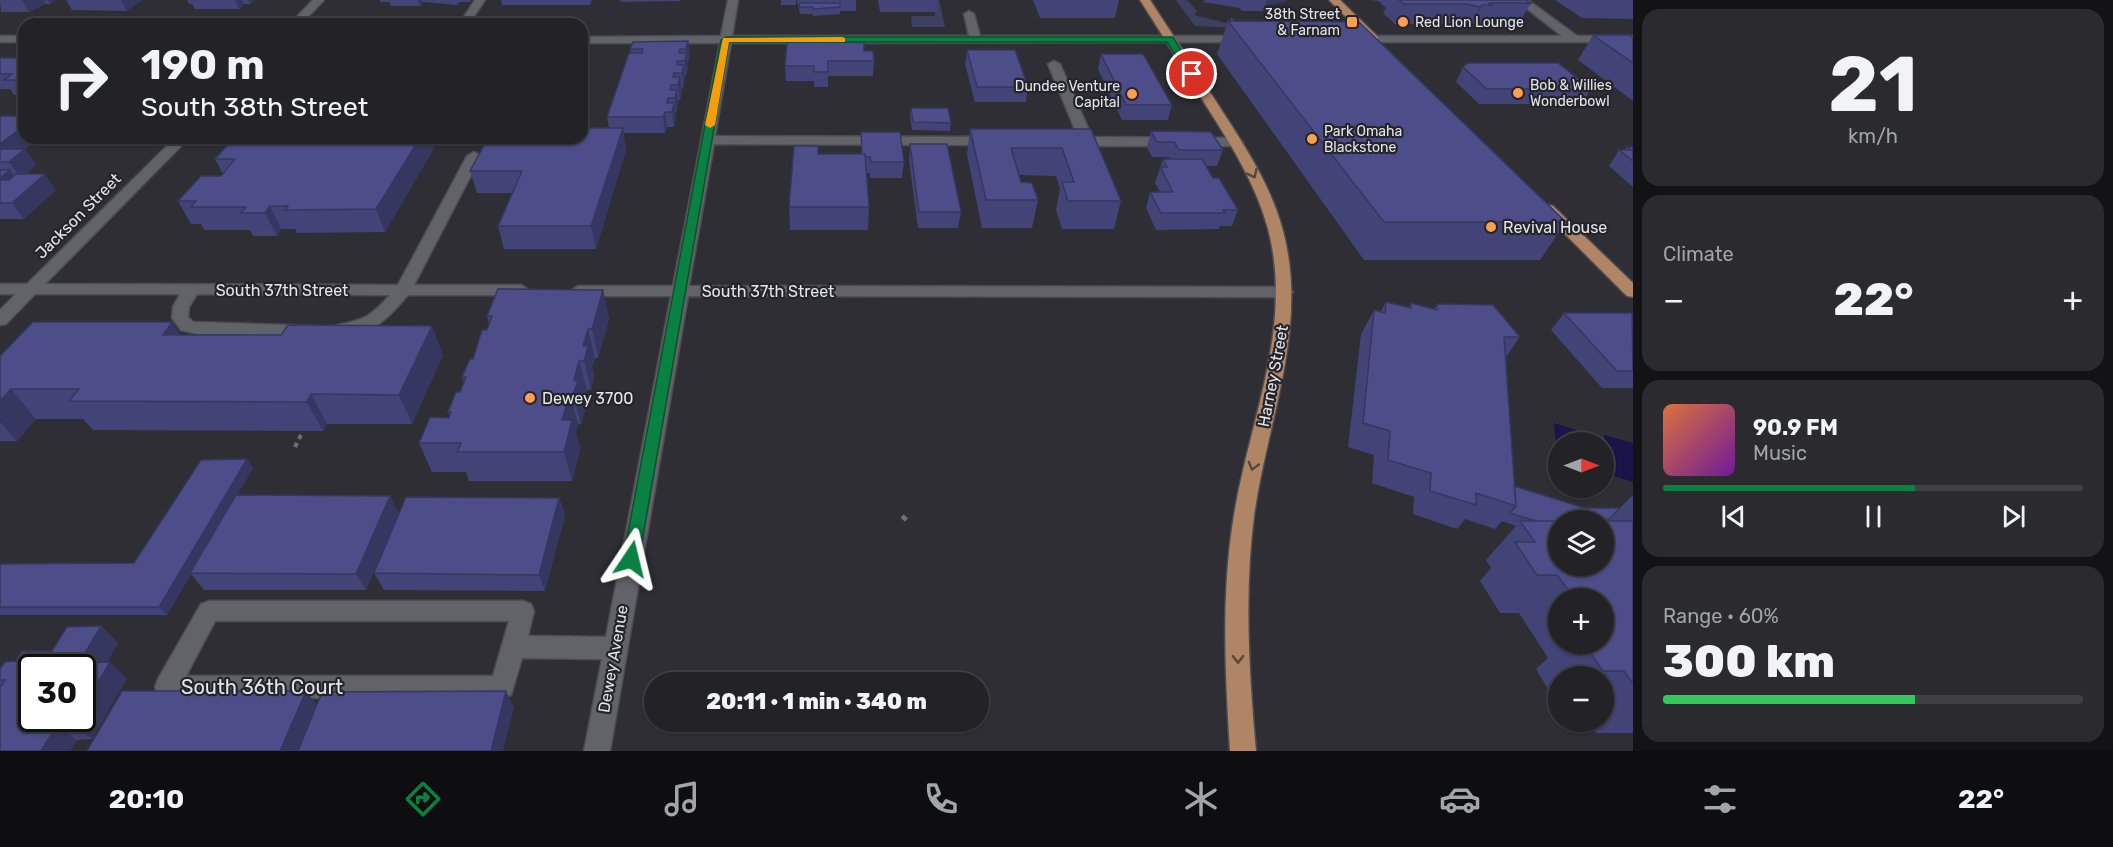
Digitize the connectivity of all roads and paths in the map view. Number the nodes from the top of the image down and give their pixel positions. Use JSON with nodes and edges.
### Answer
{"nodes":[{"id":1,"x":319,"y":0,"type":"edge"},
{"id":2,"x":480,"y":0,"type":"edge"},
{"id":3,"x":733,"y":0,"type":"edge"},
{"id":4,"x":1145,"y":0,"type":"edge"},
{"id":5,"x":1334,"y":0,"type":"edge"},
{"id":6,"x":1521,"y":0,"type":"edge"},
{"id":7,"x":969,"y":14,"type":"dead end"},
{"id":8,"x":302,"y":18,"type":"edge"},
{"id":9,"x":468,"y":18,"type":"edge"},
{"id":10,"x":0,"y":39,"type":"edge"},
{"id":11,"x":18,"y":39,"type":"edge"},
{"id":12,"x":1170,"y":39,"type":"junction"},
{"id":13,"x":1261,"y":39,"type":"edge"},
{"id":14,"x":1342,"y":39,"type":"edge"},
{"id":15,"x":1374,"y":39,"type":"junction"},
{"id":16,"x":1574,"y":39,"type":"junction"},
{"id":17,"x":1633,"y":39,"type":"edge"},
{"id":18,"x":588,"y":40,"type":"edge"},
{"id":19,"x":726,"y":40,"type":"junction"},
{"id":20,"x":976,"y":40,"type":"junction"},
{"id":21,"x":1388,"y":52,"type":"edge"},
{"id":22,"x":1054,"y":64,"type":"dead end"},
{"id":23,"x":707,"y":140,"type":"junction"},
{"id":24,"x":1004,"y":141,"type":"edge"},
{"id":25,"x":1063,"y":141,"type":"edge"},
{"id":26,"x":1087,"y":142,"type":"junction"},
{"id":27,"x":1236,"y":142,"type":"junction"},
{"id":28,"x":176,"y":144,"type":"edge"},
{"id":29,"x":474,"y":156,"type":"dead end"},
{"id":30,"x":1537,"y":198,"type":"edge"},
{"id":31,"x":1626,"y":278,"type":"edge"},
{"id":32,"x":0,"y":289,"type":"edge"},
{"id":33,"x":31,"y":289,"type":"junction"},
{"id":34,"x":190,"y":290,"type":"junction"},
{"id":35,"x":403,"y":290,"type":"junction"},
{"id":36,"x":541,"y":291,"type":"edge"},
{"id":37,"x":564,"y":291,"type":"edge"},
{"id":38,"x":680,"y":291,"type":"junction"},
{"id":39,"x":1285,"y":292,"type":"junction"},
{"id":40,"x":1633,"y":292,"type":"edge"},
{"id":41,"x":0,"y":320,"type":"edge"},
{"id":42,"x":301,"y":435,"type":"dead end"},
{"id":43,"x":295,"y":447,"type":"dead end"},
{"id":44,"x":902,"y":516,"type":"dead end"},
{"id":45,"x":911,"y":524,"type":"dead end"},
{"id":46,"x":513,"y":647,"type":"junction"},
{"id":47,"x":615,"y":648,"type":"junction"},
{"id":48,"x":597,"y":751,"type":"edge"},
{"id":49,"x":1244,"y":751,"type":"edge"}],
"edges":[{"from":1,"to":8,"type":"street"},
{"from":2,"to":9,"type":"street"},
{"from":3,"to":19,"type":"street","name":"Dewey Avenue"},
{"from":4,"to":12,"type":"main road","name":"Harney Street"},
{"from":5,"to":15,"type":"main road"},
{"from":6,"to":16,"type":"street"},
{"from":7,"to":20,"type":"street"},
{"from":10,"to":11,"type":"street"},
{"from":12,"to":13,"type":"street"},
{"from":12,"to":20,"type":"street"},
{"from":12,"to":27,"type":"main road","name":"Harney Street"},
{"from":14,"to":15,"type":"street"},
{"from":15,"to":16,"type":"street"},
{"from":15,"to":21,"type":"main road"},
{"from":16,"to":17,"type":"street"},
{"from":18,"to":19,"type":"street"},
{"from":19,"to":20,"type":"street"},
{"from":19,"to":23,"type":"street","name":"Dewey Avenue"},
{"from":22,"to":26,"type":"street"},
{"from":23,"to":24,"type":"street"},
{"from":23,"to":38,"type":"street","name":"Dewey Avenue"},
{"from":25,"to":26,"type":"street"},
{"from":26,"to":27,"type":"street"},
{"from":27,"to":39,"type":"main road","name":"Harney Street","one_way":true},
{"from":28,"to":33,"type":"street","name":"Jackson Street"},
{"from":29,"to":35,"type":"street"},
{"from":30,"to":31,"type":"main road"},
{"from":31,"to":40,"type":"main road"},
{"from":32,"to":33,"type":"street","name":"South 37th Street"},
{"from":33,"to":34,"type":"street","name":"South 37th Street"},
{"from":33,"to":41,"type":"street","name":"Jackson Street"},
{"from":34,"to":35,"type":"street","name":"South 37th Street"},
{"from":34,"to":35,"type":"street"},
{"from":35,"to":36,"type":"street","name":"South 37th Street"},
{"from":37,"to":38,"type":"street","name":"South 37th Street"},
{"from":38,"to":39,"type":"street","name":"South 37th Street"},
{"from":38,"to":47,"type":"street","name":"Dewey Avenue"},
{"from":39,"to":49,"type":"main road","name":"Harney Street","one_way":true},
{"from":42,"to":43,"type":"path"},
{"from":44,"to":45,"type":"path"},
{"from":46,"to":46,"type":"street","name":"South 36th Court"},
{"from":46,"to":47,"type":"street"},
{"from":47,"to":48,"type":"street","name":"Dewey Avenue"}]}
